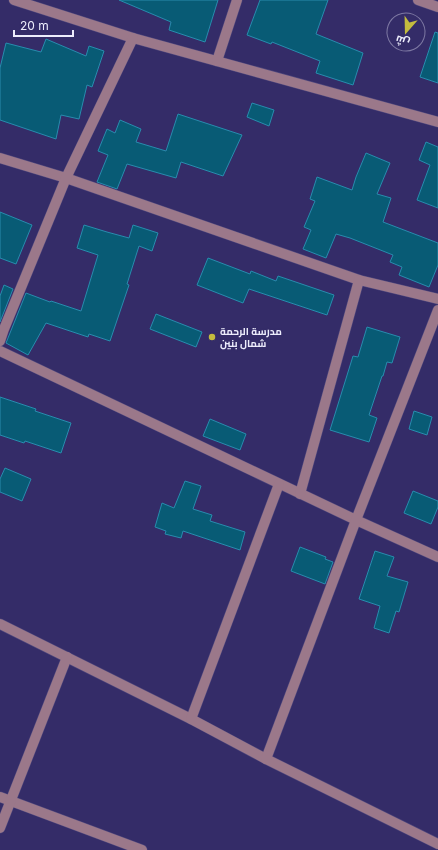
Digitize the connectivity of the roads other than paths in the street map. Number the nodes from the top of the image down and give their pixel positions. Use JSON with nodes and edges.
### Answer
{"nodes":[{"id":1,"x":14,"y":0,"type":"edge"},
{"id":2,"x":237,"y":0,"type":"edge"},
{"id":3,"x":418,"y":0,"type":"edge"},
{"id":4,"x":438,"y":7,"type":"edge"},
{"id":5,"x":133,"y":38,"type":"junction"},
{"id":6,"x":217,"y":61,"type":"junction"},
{"id":7,"x":438,"y":122,"type":"edge"},
{"id":8,"x":0,"y":158,"type":"edge"},
{"id":9,"x":66,"y":178,"type":"junction"},
{"id":10,"x":360,"y":280,"type":"junction"},
{"id":11,"x":438,"y":299,"type":"edge"},
{"id":12,"x":438,"y":310,"type":"edge"},
{"id":13,"x":2,"y":328,"type":"edge"},
{"id":14,"x":0,"y":341,"type":"edge"},
{"id":15,"x":0,"y":351,"type":"edge"},
{"id":16,"x":279,"y":484,"type":"junction"},
{"id":17,"x":300,"y":494,"type":"junction"},
{"id":18,"x":356,"y":520,"type":"junction"},
{"id":19,"x":438,"y":557,"type":"edge"},
{"id":20,"x":0,"y":624,"type":"edge"},
{"id":21,"x":67,"y":657,"type":"junction"},
{"id":22,"x":191,"y":719,"type":"junction"},
{"id":23,"x":266,"y":759,"type":"junction"},
{"id":24,"x":0,"y":797,"type":"edge"},
{"id":25,"x":11,"y":801,"type":"junction"},
{"id":26,"x":0,"y":828,"type":"edge"},
{"id":27,"x":438,"y":844,"type":"edge"},
{"id":28,"x":142,"y":850,"type":"edge"}],
"edges":[{"from":1,"to":5,"type":"street"},
{"from":2,"to":6,"type":"street"},
{"from":3,"to":4,"type":"street"},
{"from":5,"to":6,"type":"street"},
{"from":5,"to":9,"type":"street"},
{"from":6,"to":7,"type":"street"},
{"from":8,"to":9,"type":"street"},
{"from":9,"to":10,"type":"street"},
{"from":9,"to":13,"type":"street"},
{"from":10,"to":11,"type":"street"},
{"from":10,"to":17,"type":"street"},
{"from":12,"to":18,"type":"street"},
{"from":13,"to":14,"type":"street"},
{"from":15,"to":16,"type":"street"},
{"from":16,"to":17,"type":"street"},
{"from":16,"to":22,"type":"street"},
{"from":17,"to":18,"type":"street"},
{"from":18,"to":19,"type":"street"},
{"from":18,"to":23,"type":"street"},
{"from":20,"to":21,"type":"street"},
{"from":21,"to":22,"type":"street"},
{"from":21,"to":25,"type":"street"},
{"from":22,"to":23,"type":"street"},
{"from":23,"to":27,"type":"street"},
{"from":24,"to":25,"type":"street"},
{"from":25,"to":26,"type":"street"},
{"from":25,"to":28,"type":"street"}]}
